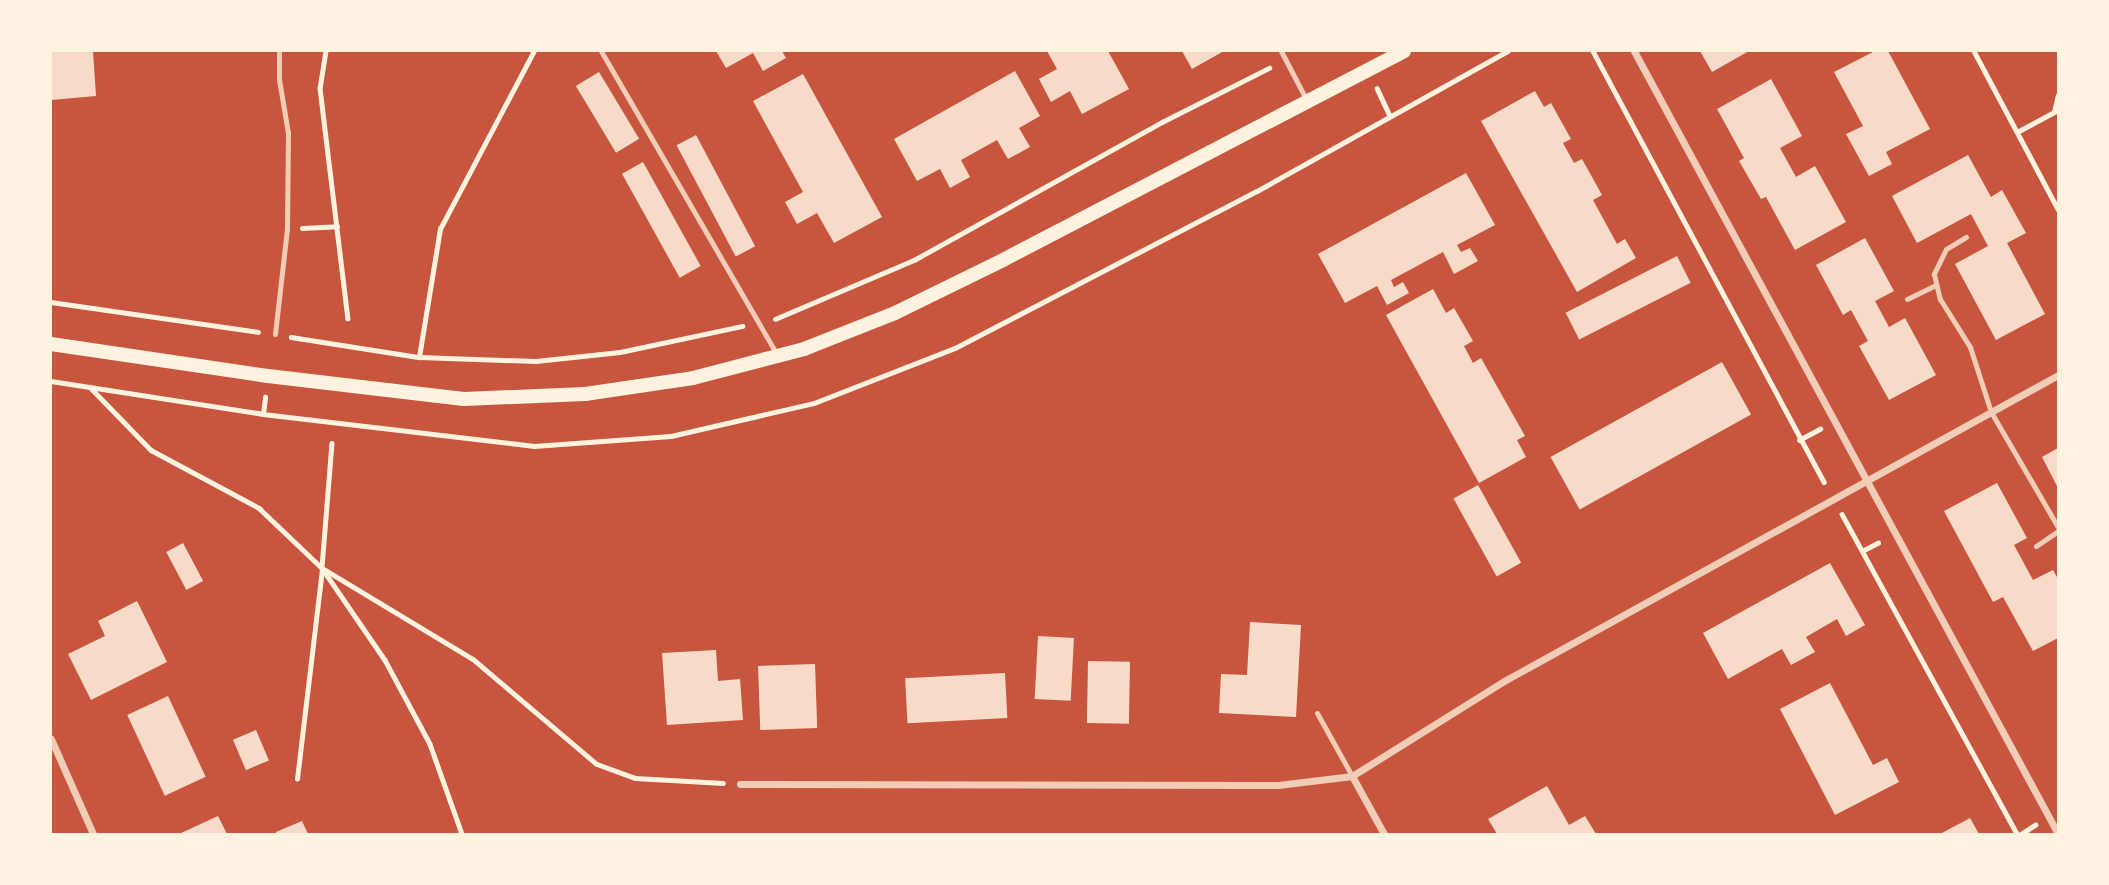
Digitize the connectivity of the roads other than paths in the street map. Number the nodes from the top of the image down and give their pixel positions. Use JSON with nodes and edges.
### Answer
{"nodes":[{"id":1,"x":279,"y":51,"type":"edge"},
{"id":2,"x":601,"y":51,"type":"edge"},
{"id":3,"x":1281,"y":51,"type":"edge"},
{"id":4,"x":1404,"y":51,"type":"edge"},
{"id":5,"x":1634,"y":51,"type":"edge"},
{"id":6,"x":1308,"y":102,"type":"junction"},
{"id":7,"x":1966,"y":237,"type":"dead end"},
{"id":8,"x":1936,"y":285,"type":"junction"},
{"id":9,"x":1907,"y":299,"type":"dead end"},
{"id":10,"x":275,"y":334,"type":"road end"},
{"id":11,"x":51,"y":345,"type":"edge"},
{"id":12,"x":778,"y":356,"type":"junction"},
{"id":13,"x":2058,"y":375,"type":"edge"},
{"id":14,"x":1992,"y":412,"type":"junction"},
{"id":15,"x":1867,"y":482,"type":"junction"},
{"id":16,"x":2058,"y":529,"type":"edge"},
{"id":17,"x":2036,"y":545,"type":"dead end"},
{"id":18,"x":1317,"y":713,"type":"dead end"},
{"id":19,"x":51,"y":739,"type":"edge"},
{"id":20,"x":1352,"y":776,"type":"junction"},
{"id":21,"x":740,"y":784,"type":"road end"},
{"id":22,"x":93,"y":834,"type":"edge"},
{"id":23,"x":1384,"y":834,"type":"edge"},
{"id":24,"x":2058,"y":834,"type":"edge"}],
"edges":[{"from":1,"to":10,"type":"lane"},
{"from":2,"to":12,"type":"lane"},
{"from":3,"to":6,"type":"lane"},
{"from":4,"to":6,"type":"main road"},
{"from":5,"to":15,"type":"street"},
{"from":6,"to":12,"type":"main road"},
{"from":7,"to":8,"type":"lane"},
{"from":8,"to":9,"type":"lane"},
{"from":8,"to":14,"type":"lane"},
{"from":11,"to":12,"type":"main road"},
{"from":13,"to":14,"type":"street"},
{"from":14,"to":15,"type":"street"},
{"from":14,"to":16,"type":"lane"},
{"from":15,"to":20,"type":"street"},
{"from":15,"to":24,"type":"street"},
{"from":16,"to":17,"type":"lane"},
{"from":18,"to":20,"type":"lane"},
{"from":19,"to":22,"type":"street"},
{"from":20,"to":21,"type":"street"},
{"from":20,"to":23,"type":"street"}]}
